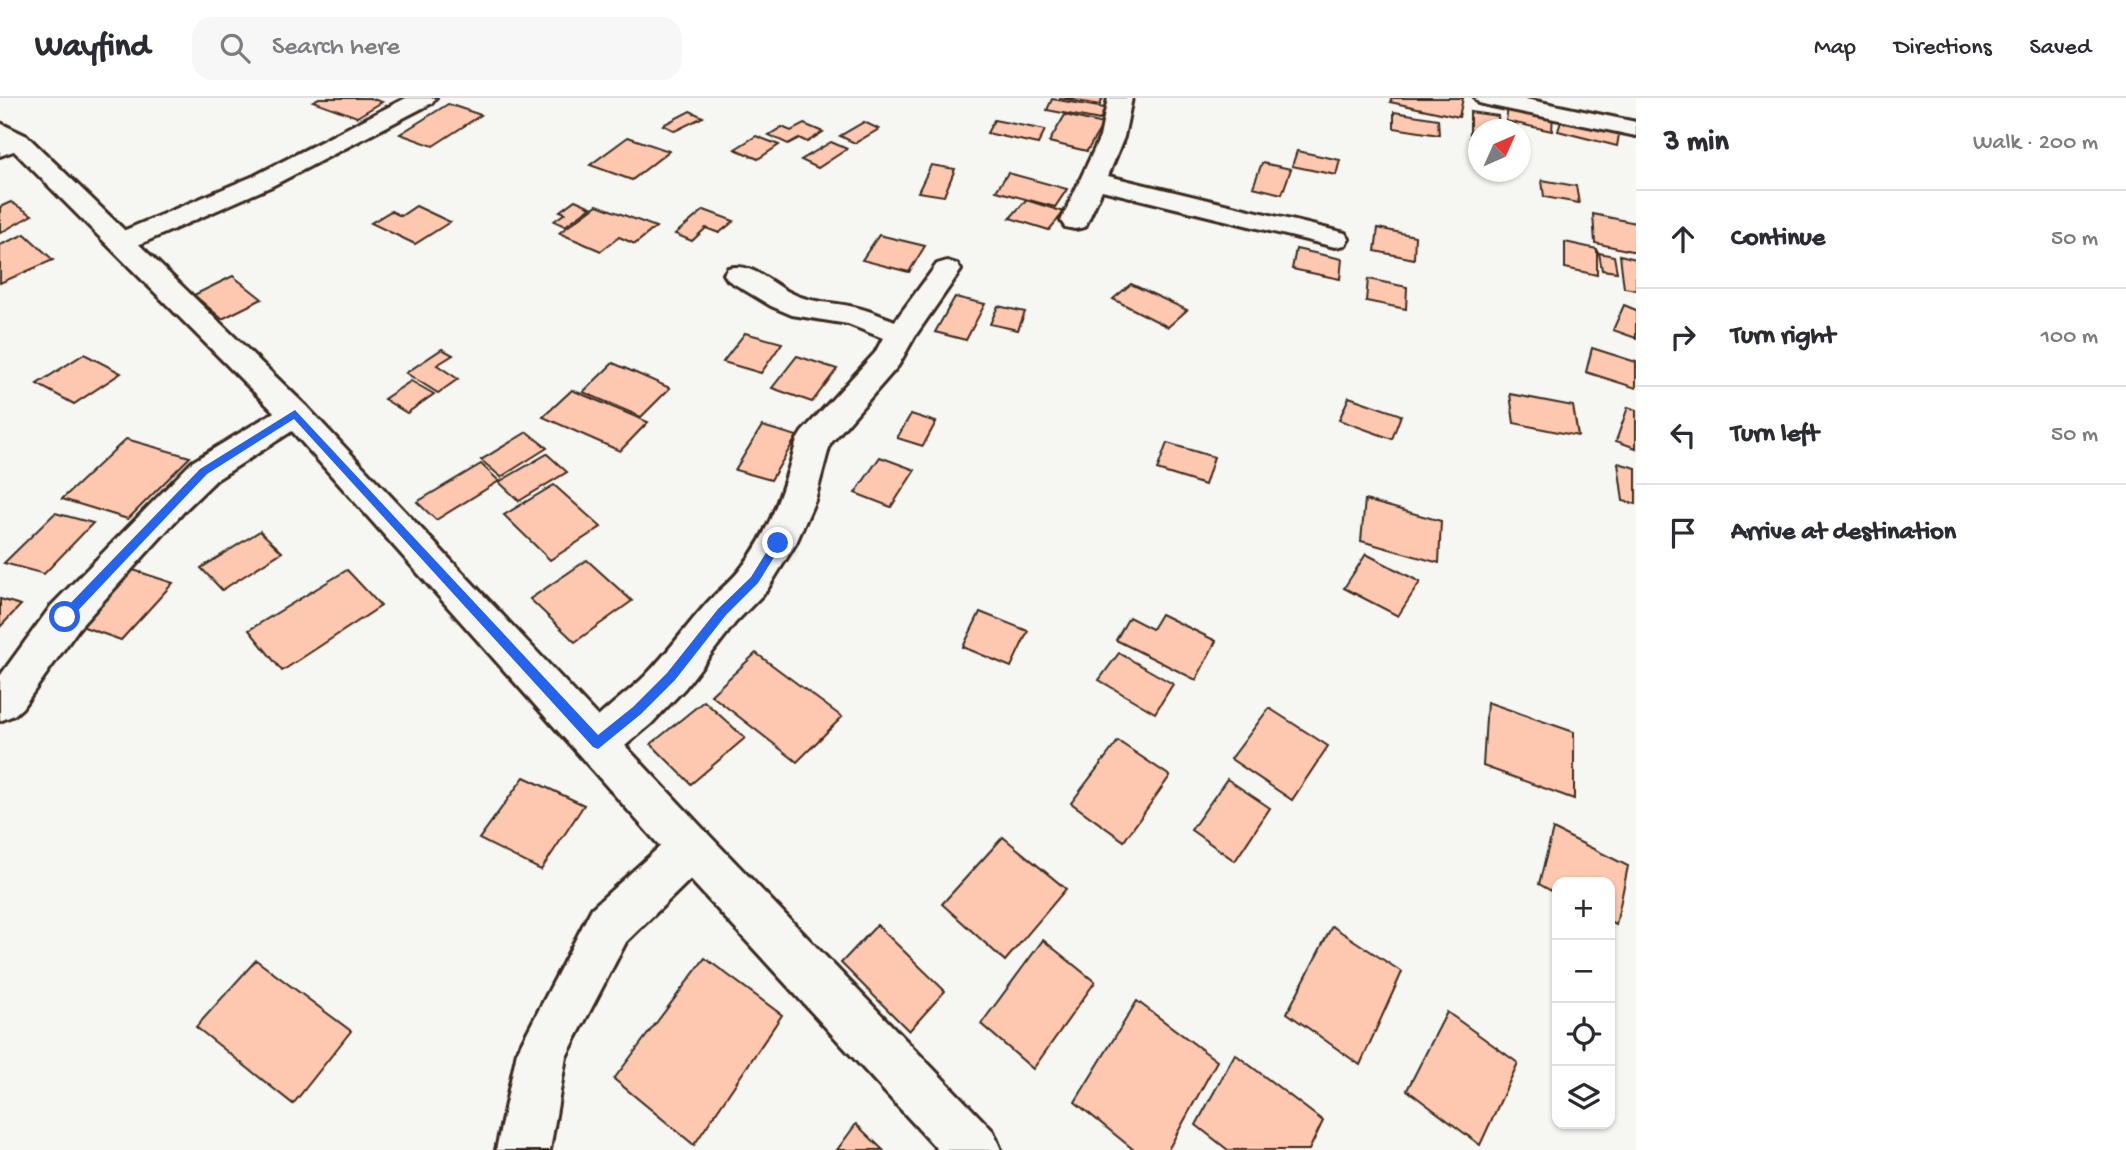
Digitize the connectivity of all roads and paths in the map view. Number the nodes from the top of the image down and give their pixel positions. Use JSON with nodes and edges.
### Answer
{"nodes":[{"id":1,"x":424,"y":98,"type":"edge"},
{"id":2,"x":1120,"y":98,"type":"edge"},
{"id":3,"x":1487,"y":98,"type":"edge"},
{"id":4,"x":1636,"y":129,"type":"edge"},
{"id":5,"x":6,"y":140,"type":"edge"},
{"id":6,"x":1093,"y":180,"type":"junction"},
{"id":7,"x":1075,"y":221,"type":"dead end"},
{"id":8,"x":1335,"y":239,"type":"dead end"},
{"id":9,"x":121,"y":242,"type":"junction"},
{"id":10,"x":947,"y":270,"type":"dead end"},
{"id":11,"x":738,"y":274,"type":"dead end"},
{"id":12,"x":901,"y":334,"type":"junction"},
{"id":13,"x":295,"y":414,"type":"junction"},
{"id":14,"x":0,"y":703,"type":"edge"},
{"id":15,"x":598,"y":743,"type":"junction"},
{"id":16,"x":691,"y":848,"type":"junction"},
{"id":17,"x":523,"y":1150,"type":"edge"},
{"id":18,"x":974,"y":1150,"type":"edge"}],
"edges":[{"from":1,"to":9,"type":"street"},
{"from":2,"to":6,"type":"street"},
{"from":3,"to":4,"type":"street"},
{"from":5,"to":9,"type":"street"},
{"from":6,"to":7,"type":"street"},
{"from":6,"to":8,"type":"street"},
{"from":9,"to":13,"type":"street"},
{"from":10,"to":12,"type":"street"},
{"from":11,"to":12,"type":"street"},
{"from":12,"to":15,"type":"street"},
{"from":13,"to":14,"type":"street"},
{"from":13,"to":15,"type":"street"},
{"from":15,"to":16,"type":"street"},
{"from":16,"to":17,"type":"street"},
{"from":16,"to":18,"type":"street"}]}
